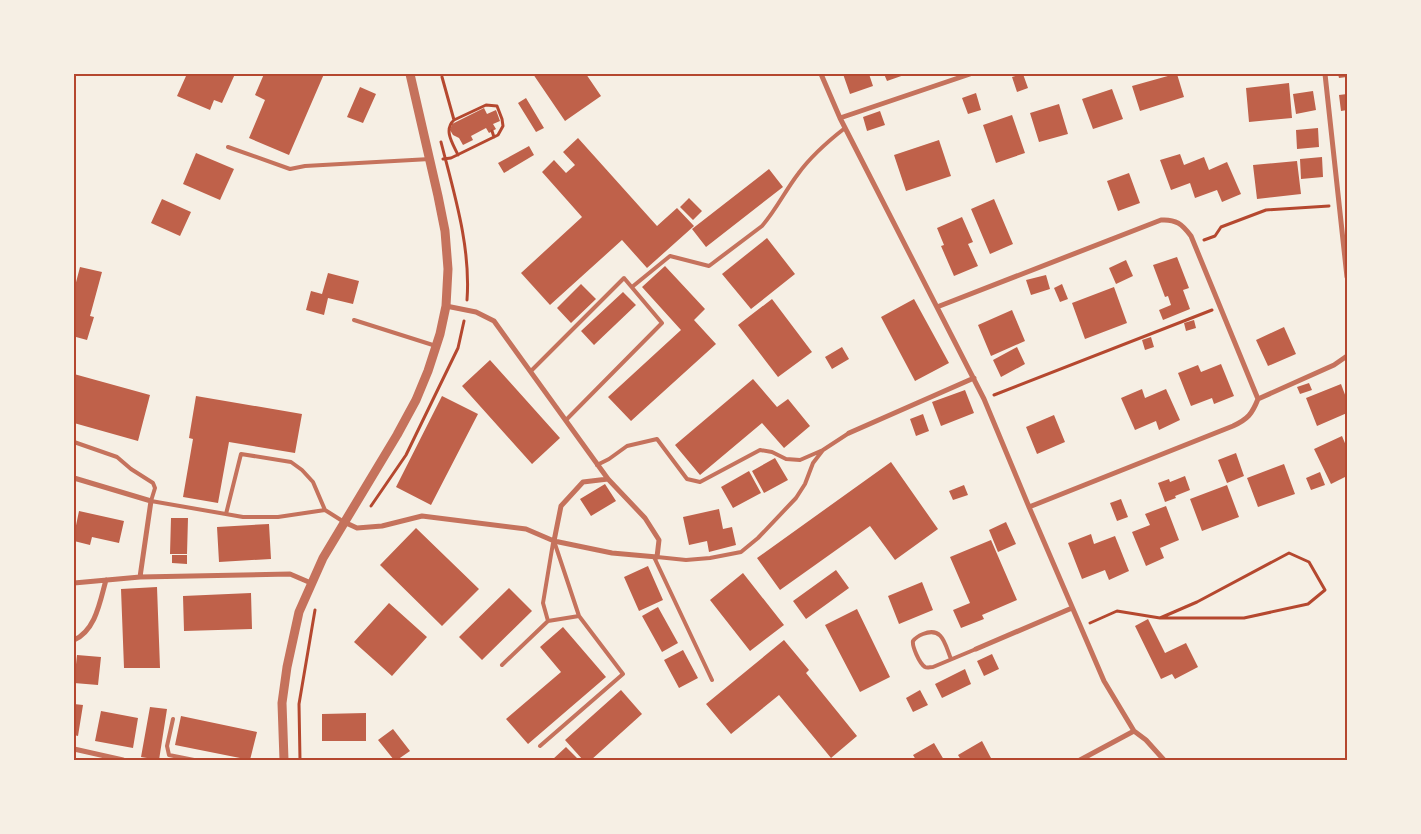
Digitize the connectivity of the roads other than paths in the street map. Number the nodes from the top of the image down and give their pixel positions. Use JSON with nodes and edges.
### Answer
{"nodes":[{"id":1,"x":410,"y":74,"type":"edge"},
{"id":2,"x":821,"y":74,"type":"edge"},
{"id":3,"x":970,"y":74,"type":"edge"},
{"id":4,"x":1325,"y":74,"type":"edge"},
{"id":5,"x":840,"y":118,"type":"junction"},
{"id":6,"x":845,"y":128,"type":"junction"},
{"id":7,"x":228,"y":146,"type":"dead end"},
{"id":8,"x":430,"y":159,"type":"junction"},
{"id":9,"x":1347,"y":277,"type":"edge"},
{"id":10,"x":632,"y":288,"type":"junction"},
{"id":11,"x":446,"y":306,"type":"junction"},
{"id":12,"x":937,"y":307,"type":"junction"},
{"id":13,"x":354,"y":320,"type":"dead end"},
{"id":14,"x":436,"y":346,"type":"junction"},
{"id":15,"x":1347,"y":356,"type":"edge"},
{"id":16,"x":531,"y":371,"type":"junction"},
{"id":17,"x":974,"y":378,"type":"junction"},
{"id":18,"x":1258,"y":399,"type":"junction"},
{"id":19,"x":566,"y":420,"type":"junction"},
{"id":20,"x":849,"y":433,"type":"joint"},
{"id":21,"x":74,"y":442,"type":"edge"},
{"id":22,"x":822,"y":450,"type":"junction"},
{"id":23,"x":597,"y":465,"type":"junction"},
{"id":24,"x":74,"y":478,"type":"edge"},
{"id":25,"x":608,"y":479,"type":"junction"},
{"id":26,"x":151,"y":501,"type":"junction"},
{"id":27,"x":1029,"y":507,"type":"junction"},
{"id":28,"x":325,"y":510,"type":"junction"},
{"id":29,"x":226,"y":514,"type":"junction"},
{"id":30,"x":344,"y":522,"type":"junction"},
{"id":31,"x":554,"y":541,"type":"junction"},
{"id":32,"x":656,"y":557,"type":"junction"},
{"id":33,"x":140,"y":577,"type":"junction"},
{"id":34,"x":106,"y":580,"type":"junction"},
{"id":35,"x":311,"y":583,"type":"junction"},
{"id":36,"x":74,"y":584,"type":"edge"},
{"id":37,"x":1072,"y":608,"type":"junction"},
{"id":38,"x":579,"y":616,"type":"junction"},
{"id":39,"x":548,"y":621,"type":"junction"},
{"id":40,"x":74,"y":640,"type":"edge"},
{"id":41,"x":976,"y":649,"type":"joint"},
{"id":42,"x":951,"y":659,"type":"junction"},
{"id":43,"x":502,"y":665,"type":"dead end"},
{"id":44,"x":712,"y":680,"type":"dead end"},
{"id":45,"x":173,"y":719,"type":"dead end"},
{"id":46,"x":1134,"y":731,"type":"junction"},
{"id":47,"x":540,"y":746,"type":"dead end"},
{"id":48,"x":74,"y":749,"type":"edge"},
{"id":49,"x":124,"y":760,"type":"edge"},
{"id":50,"x":194,"y":760,"type":"edge"},
{"id":51,"x":284,"y":760,"type":"edge"},
{"id":52,"x":1080,"y":760,"type":"edge"},
{"id":53,"x":1164,"y":760,"type":"edge"}],
"edges":[{"from":1,"to":8,"type":"street"},
{"from":2,"to":5,"type":"street"},
{"from":3,"to":5,"type":"street"},
{"from":4,"to":9,"type":"street"},
{"from":5,"to":6,"type":"street"},
{"from":6,"to":10,"type":"lane"},
{"from":6,"to":12,"type":"street"},
{"from":7,"to":8,"type":"lane"},
{"from":8,"to":11,"type":"street"},
{"from":10,"to":16,"type":"lane"},
{"from":10,"to":19,"type":"lane"},
{"from":11,"to":14,"type":"street"},
{"from":11,"to":16,"type":"street"},
{"from":12,"to":17,"type":"street"},
{"from":12,"to":18,"type":"street"},
{"from":13,"to":14,"type":"lane"},
{"from":14,"to":30,"type":"street"},
{"from":15,"to":18,"type":"street"},
{"from":16,"to":19,"type":"street"},
{"from":17,"to":20,"type":"street"},
{"from":17,"to":27,"type":"street"},
{"from":18,"to":27,"type":"street"},
{"from":19,"to":23,"type":"street"},
{"from":20,"to":22,"type":"lane"},
{"from":21,"to":26,"type":"lane"},
{"from":22,"to":23,"type":"lane"},
{"from":22,"to":32,"type":"lane"},
{"from":23,"to":25,"type":"street"},
{"from":24,"to":26,"type":"street"},
{"from":25,"to":31,"type":"street"},
{"from":25,"to":32,"type":"street"},
{"from":26,"to":29,"type":"lane"},
{"from":26,"to":33,"type":"street"},
{"from":27,"to":37,"type":"street"},
{"from":28,"to":29,"type":"lane"},
{"from":28,"to":29,"type":"lane"},
{"from":28,"to":30,"type":"lane"},
{"from":30,"to":31,"type":"street"},
{"from":30,"to":35,"type":"street"},
{"from":31,"to":32,"type":"street"},
{"from":31,"to":38,"type":"lane"},
{"from":31,"to":39,"type":"lane"},
{"from":32,"to":44,"type":"lane"},
{"from":33,"to":34,"type":"street"},
{"from":33,"to":35,"type":"street"},
{"from":34,"to":36,"type":"street"},
{"from":34,"to":40,"type":"street"},
{"from":35,"to":51,"type":"street"},
{"from":37,"to":41,"type":"street"},
{"from":37,"to":46,"type":"street"},
{"from":38,"to":39,"type":"lane"},
{"from":38,"to":47,"type":"lane"},
{"from":39,"to":43,"type":"lane"},
{"from":41,"to":42,"type":"lane"},
{"from":42,"to":42,"type":"lane"},
{"from":45,"to":50,"type":"lane"},
{"from":46,"to":52,"type":"street"},
{"from":46,"to":53,"type":"street"},
{"from":48,"to":49,"type":"street"}]}
